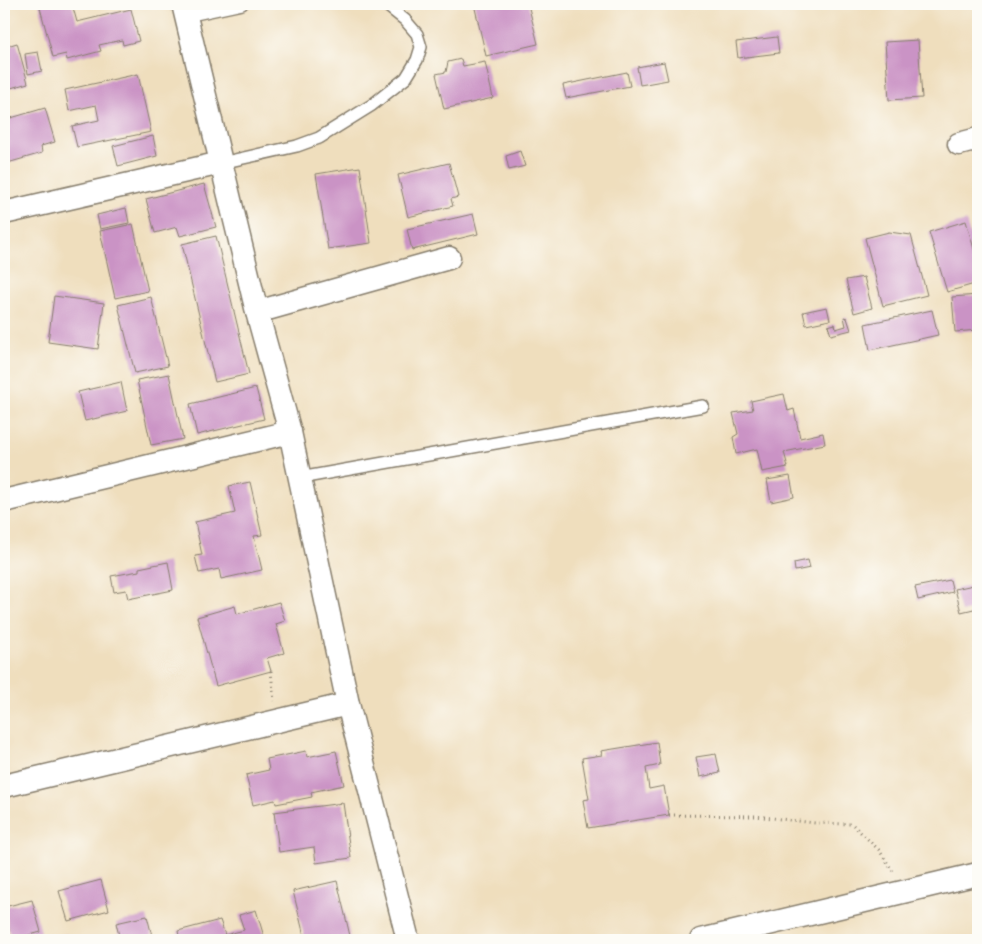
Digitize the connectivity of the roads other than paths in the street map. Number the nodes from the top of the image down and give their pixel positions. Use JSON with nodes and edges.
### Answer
{"nodes":[{"id":1,"x":242,"y":4,"type":"edge"},
{"id":2,"x":385,"y":4,"type":"edge"},
{"id":3,"x":185,"y":10,"type":"edge"},
{"id":4,"x":221,"y":163,"type":"junction"},
{"id":5,"x":4,"y":213,"type":"edge"},
{"id":6,"x":449,"y":258,"type":"dead end"},
{"id":7,"x":257,"y":312,"type":"junction"},
{"id":8,"x":703,"y":406,"type":"dead end"},
{"id":9,"x":290,"y":432,"type":"junction"},
{"id":10,"x":300,"y":478,"type":"junction"},
{"id":11,"x":4,"y":501,"type":"edge"},
{"id":12,"x":348,"y":704,"type":"junction"},
{"id":13,"x":4,"y":786,"type":"edge"},
{"id":14,"x":978,"y":874,"type":"edge"},
{"id":15,"x":408,"y":940,"type":"edge"},
{"id":16,"x":701,"y":940,"type":"edge"}],
"edges":[{"from":1,"to":3,"type":"lane"},
{"from":2,"to":4,"type":"lane"},
{"from":3,"to":4,"type":"street"},
{"from":4,"to":5,"type":"street"},
{"from":4,"to":7,"type":"street"},
{"from":6,"to":7,"type":"street"},
{"from":7,"to":9,"type":"street"},
{"from":8,"to":10,"type":"lane"},
{"from":9,"to":10,"type":"street"},
{"from":9,"to":11,"type":"street"},
{"from":10,"to":12,"type":"street"},
{"from":12,"to":13,"type":"street"},
{"from":12,"to":15,"type":"street"},
{"from":14,"to":16,"type":"street"}]}
